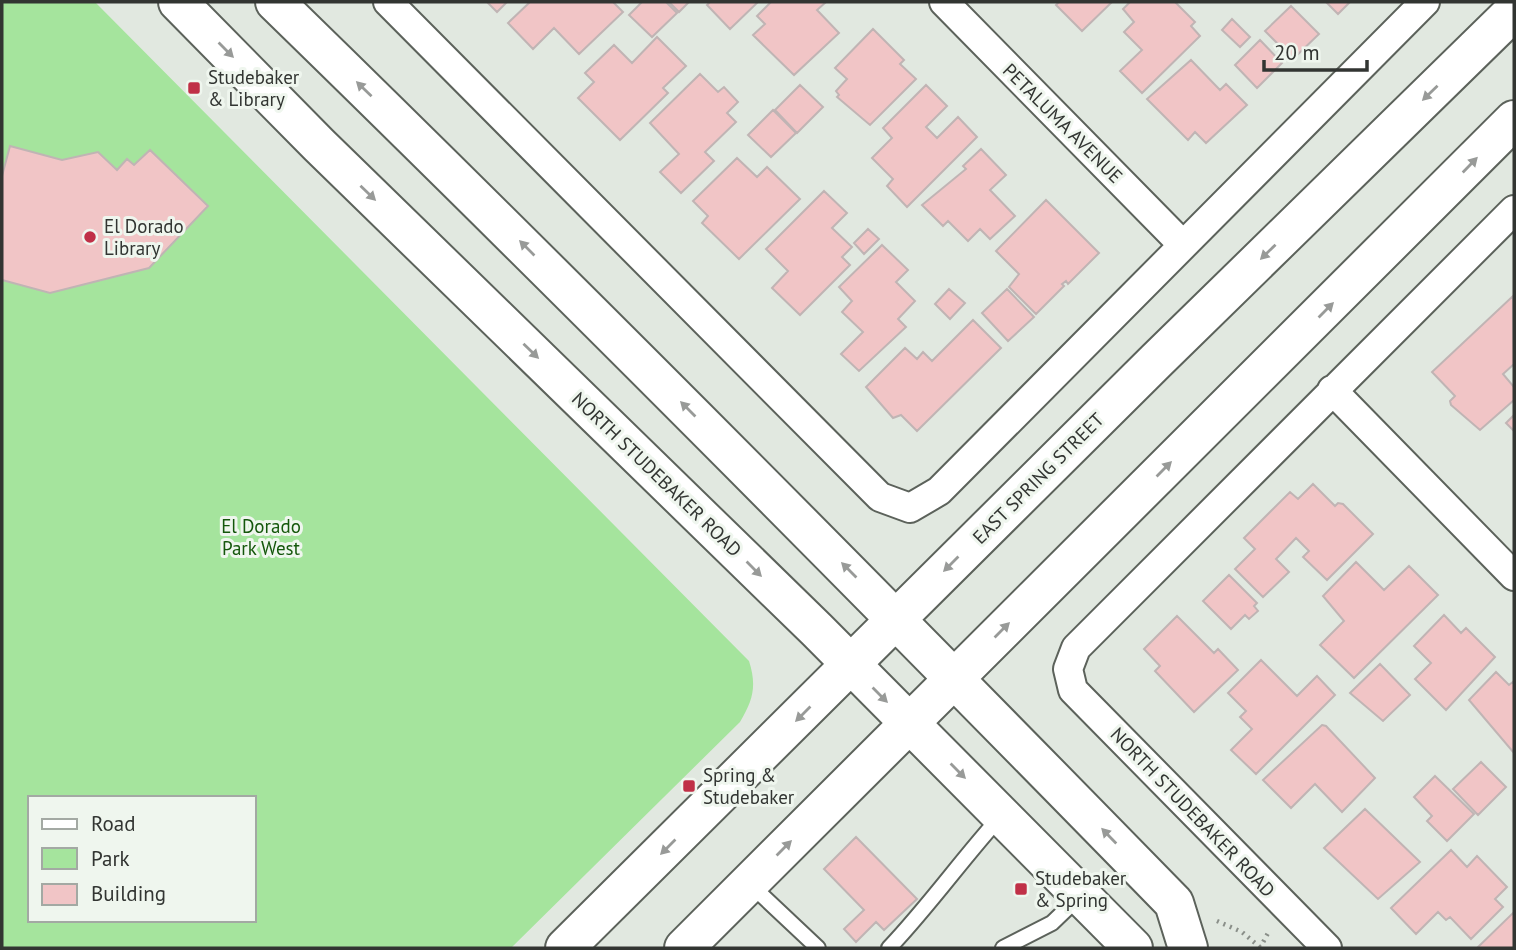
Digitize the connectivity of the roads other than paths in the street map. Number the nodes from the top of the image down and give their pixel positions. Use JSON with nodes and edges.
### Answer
{"nodes":[{"id":1,"x":178,"y":2,"type":"edge"},
{"id":2,"x":275,"y":2,"type":"edge"},
{"id":3,"x":388,"y":2,"type":"edge"},
{"id":4,"x":944,"y":2,"type":"edge"},
{"id":5,"x":1425,"y":2,"type":"edge"},
{"id":6,"x":1511,"y":2,"type":"edge"},
{"id":7,"x":1514,"y":6,"type":"edge"},
{"id":8,"x":1514,"y":11,"type":"edge"},
{"id":9,"x":1514,"y":120,"type":"edge"},
{"id":10,"x":1514,"y":210,"type":"edge"},
{"id":11,"x":1183,"y":245,"type":"junction"},
{"id":12,"x":1332,"y":390,"type":"junction"},
{"id":13,"x":1514,"y":576,"type":"edge"},
{"id":14,"x":897,"y":618,"type":"junction"},
{"id":15,"x":851,"y":666,"type":"junction"},
{"id":16,"x":954,"y":678,"type":"junction"},
{"id":17,"x":909,"y":723,"type":"junction"},
{"id":18,"x":1003,"y":815,"type":"junction"},
{"id":19,"x":748,"y":883,"type":"junction"},
{"id":20,"x":1079,"y":896,"type":"junction"},
{"id":21,"x":565,"y":948,"type":"edge"},
{"id":22,"x":684,"y":948,"type":"edge"},
{"id":23,"x":818,"y":948,"type":"edge"},
{"id":24,"x":889,"y":948,"type":"edge"},
{"id":25,"x":1003,"y":948,"type":"edge"},
{"id":26,"x":1133,"y":948,"type":"edge"},
{"id":27,"x":1188,"y":948,"type":"edge"},
{"id":28,"x":1327,"y":948,"type":"edge"}],
"edges":[{"from":1,"to":15,"type":"main road","name":"NORTH STUDEBAKER ROAD","one_way":true},
{"from":14,"to":2,"type":"main road","one_way":true},
{"from":3,"to":11,"type":"street"},
{"from":4,"to":11,"type":"street","name":"PETALUMA AVENUE"},
{"from":5,"to":11,"type":"street"},
{"from":6,"to":7,"type":"street"},
{"from":8,"to":14,"type":"main road","name":"EAST SPRING STREET","one_way":true},
{"from":16,"to":9,"type":"main road","one_way":true},
{"from":10,"to":12,"type":"street"},
{"from":12,"to":13,"type":"street"},
{"from":12,"to":28,"type":"street","name":"NORTH STUDEBAKER ROAD"},
{"from":14,"to":15,"type":"main road","name":"EAST SPRING STREET"},
{"from":14,"to":16,"type":"main road"},
{"from":15,"to":17,"type":"main road","name":"NORTH STUDEBAKER ROAD","one_way":true},
{"from":15,"to":21,"type":"main road","name":"EAST SPRING STREET","one_way":true},
{"from":16,"to":17,"type":"main road"},
{"from":27,"to":16,"type":"main road","one_way":true},
{"from":17,"to":18,"type":"main road","name":"NORTH STUDEBAKER ROAD","one_way":true},
{"from":19,"to":17,"type":"main road","one_way":true},
{"from":18,"to":20,"type":"main road","name":"NORTH STUDEBAKER ROAD"},
{"from":18,"to":24,"type":"lane"},
{"from":19,"to":22,"type":"main road"},
{"from":19,"to":23,"type":"lane"},
{"from":20,"to":25,"type":"lane"},
{"from":20,"to":26,"type":"main road","name":"NORTH STUDEBAKER ROAD"}]}
